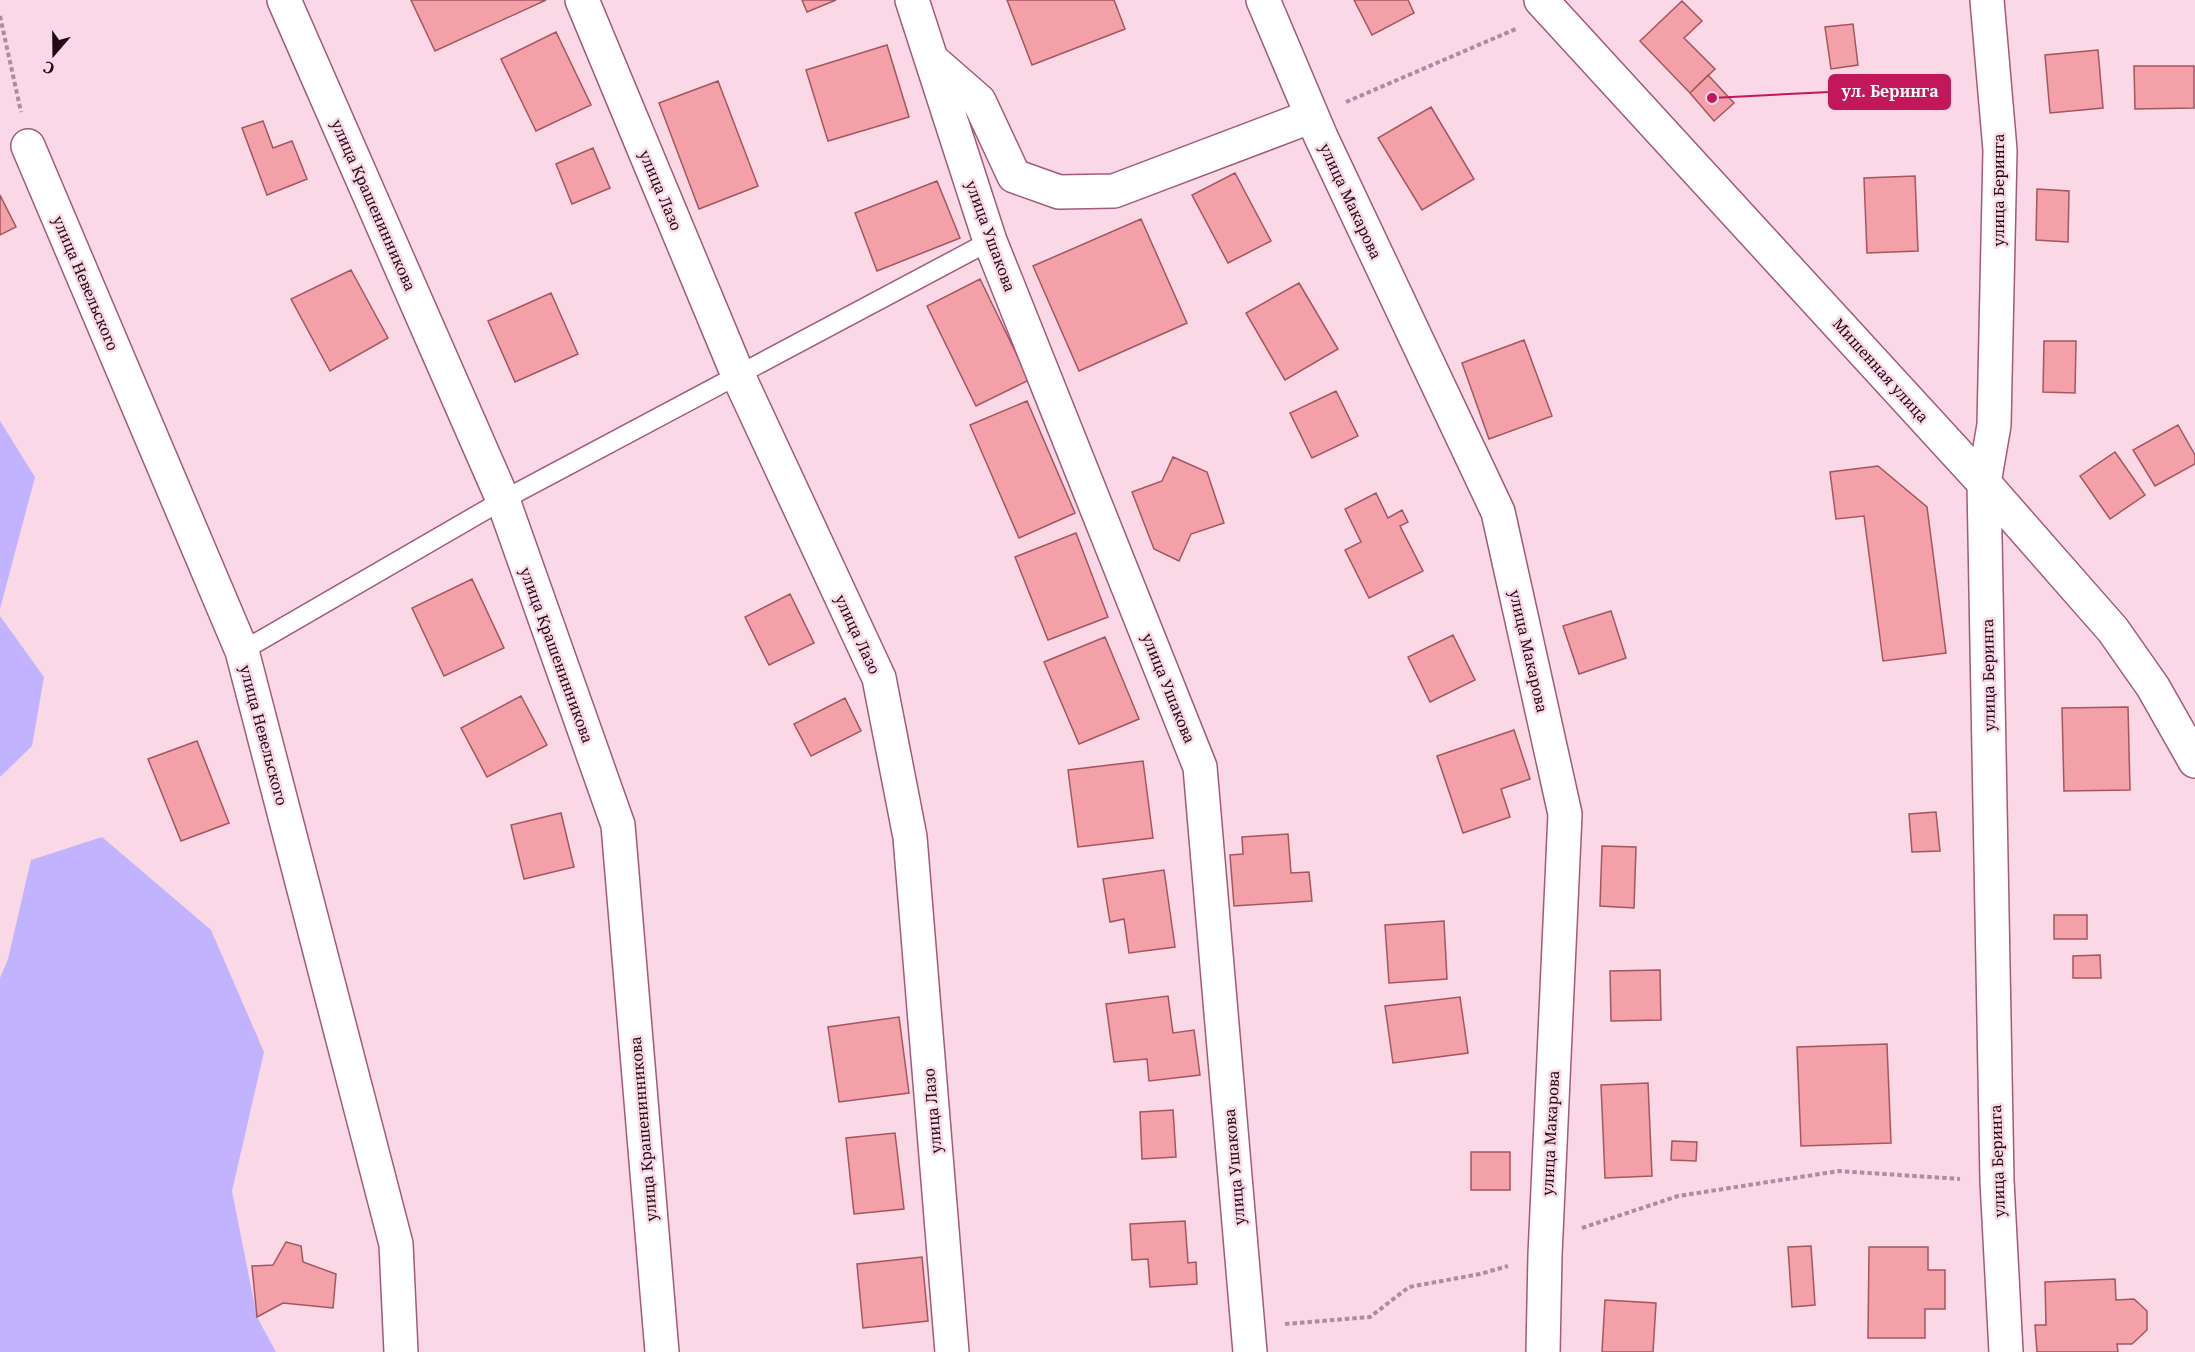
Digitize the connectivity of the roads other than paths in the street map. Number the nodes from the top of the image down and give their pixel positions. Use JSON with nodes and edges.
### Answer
{"nodes":[{"id":1,"x":284,"y":0,"type":"edge"},
{"id":2,"x":582,"y":0,"type":"edge"},
{"id":3,"x":912,"y":0,"type":"edge"},
{"id":4,"x":1263,"y":0,"type":"edge"},
{"id":5,"x":1541,"y":0,"type":"edge"},
{"id":6,"x":1987,"y":0,"type":"edge"},
{"id":7,"x":932,"y":60,"type":"junction"},
{"id":8,"x":1312,"y":116,"type":"junction"},
{"id":9,"x":28,"y":146,"type":"road end"},
{"id":10,"x":990,"y":241,"type":"junction"},
{"id":11,"x":738,"y":375,"type":"junction"},
{"id":12,"x":1984,"y":483,"type":"junction"},
{"id":13,"x":502,"y":500,"type":"junction"},
{"id":14,"x":242,"y":651,"type":"junction"},
{"id":15,"x":2195,"y":761,"type":"edge"},
{"id":16,"x":1249,"y":1340,"type":"edge"},
{"id":17,"x":401,"y":1352,"type":"edge"},
{"id":18,"x":662,"y":1352,"type":"edge"},
{"id":19,"x":952,"y":1352,"type":"edge"},
{"id":20,"x":1543,"y":1352,"type":"edge"},
{"id":21,"x":2006,"y":1352,"type":"edge"}],
"edges":[{"from":1,"to":13,"type":"street","name":"улица Крашенинникова"},
{"from":2,"to":11,"type":"street","name":"улица Лазо"},
{"from":3,"to":7,"type":"street","name":"улица Ушакова"},
{"from":4,"to":8,"type":"street","name":"улица Макарова"},
{"from":5,"to":12,"type":"street","name":"Мишенная улица"},
{"from":6,"to":12,"type":"street","name":"улица Беринга"},
{"from":7,"to":8,"type":"street"},
{"from":7,"to":10,"type":"street","name":"улица Ушакова"},
{"from":8,"to":20,"type":"street","name":"улица Макарова"},
{"from":9,"to":14,"type":"street","name":"улица Невельского"},
{"from":10,"to":11,"type":"lane"},
{"from":10,"to":16,"type":"street","name":"улица Ушакова"},
{"from":11,"to":13,"type":"lane"},
{"from":11,"to":19,"type":"street","name":"улица Лазо"},
{"from":12,"to":15,"type":"street","name":"Мишенная улица"},
{"from":12,"to":21,"type":"street","name":"улица Беринга"},
{"from":13,"to":14,"type":"lane"},
{"from":13,"to":18,"type":"street","name":"улица Крашенинникова"},
{"from":14,"to":17,"type":"street","name":"улица Невельского"}]}
